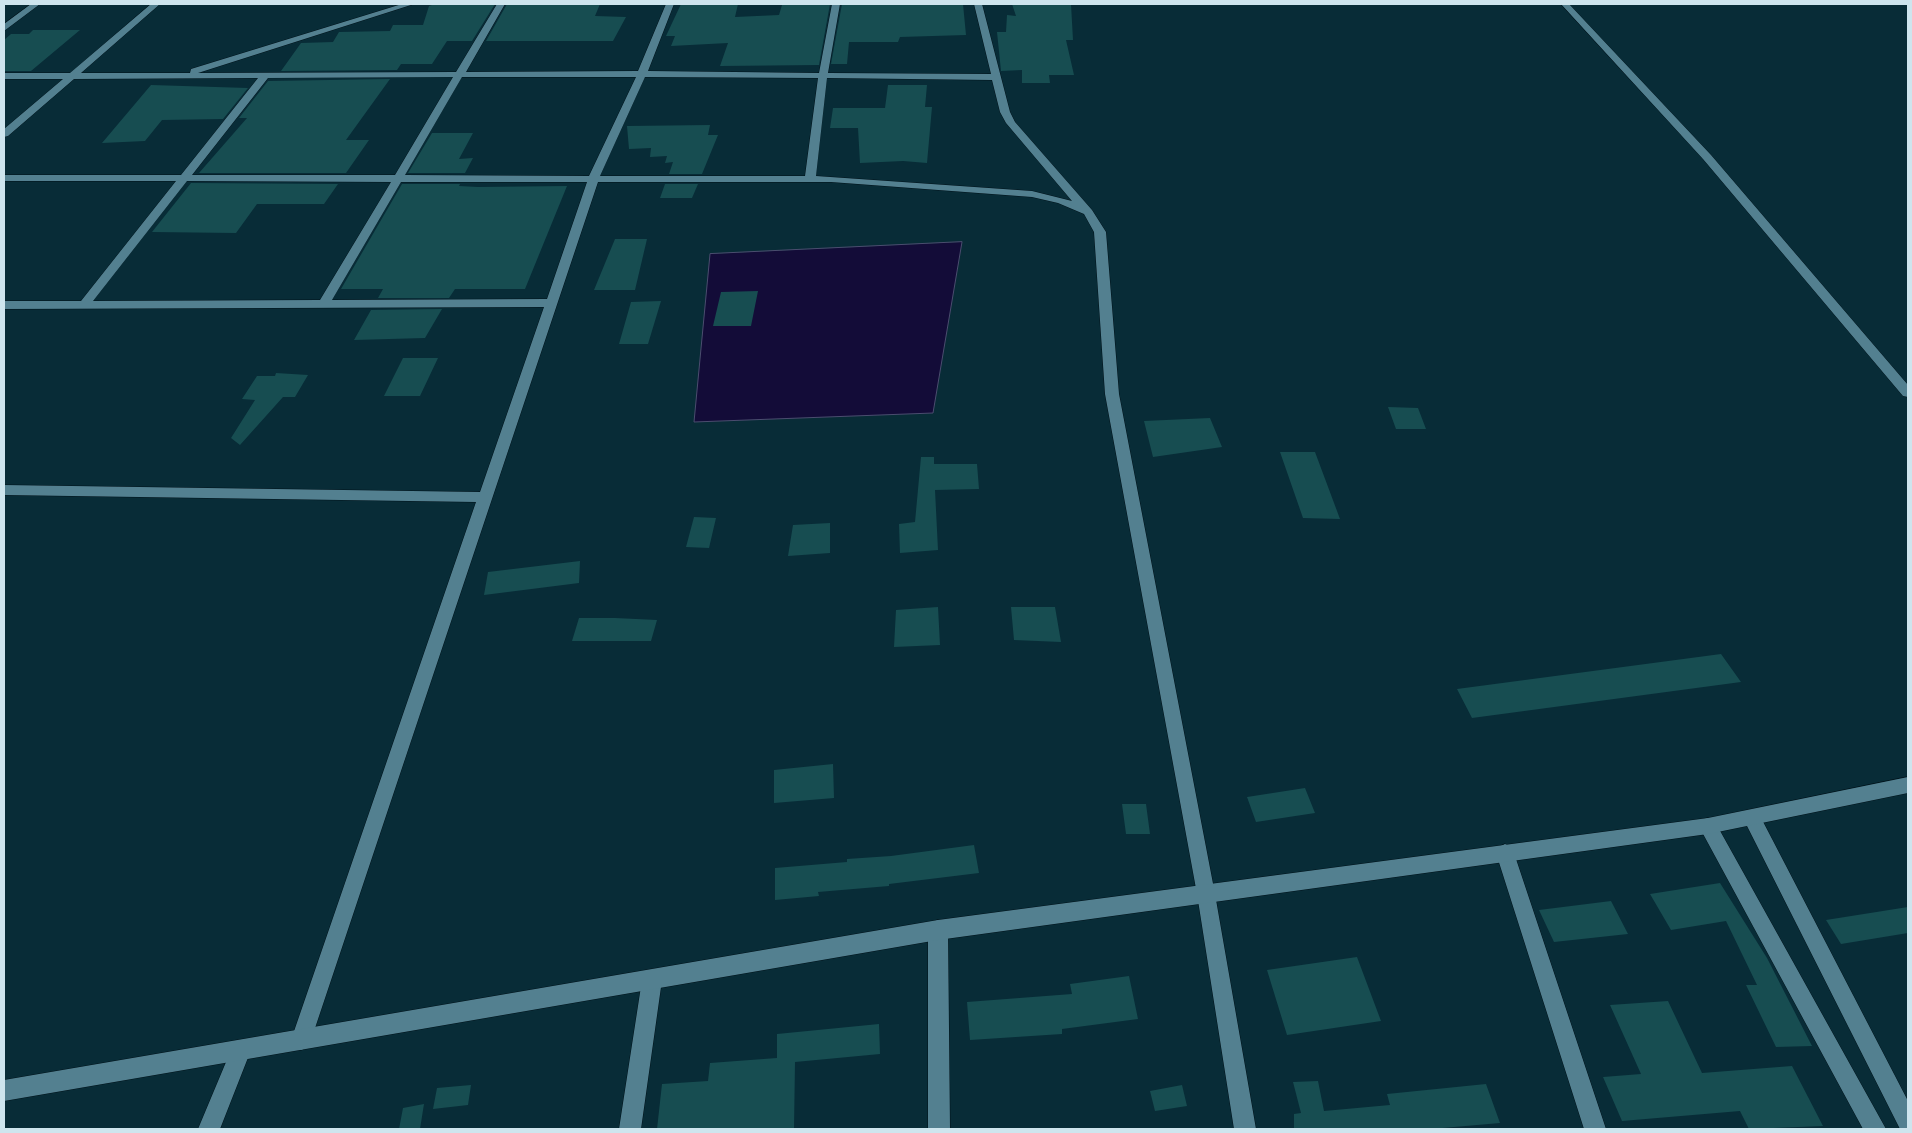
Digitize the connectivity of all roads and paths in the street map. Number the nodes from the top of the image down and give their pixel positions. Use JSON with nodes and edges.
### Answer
{"nodes":[{"id":1,"x":36,"y":4,"type":"edge"},
{"id":2,"x":156,"y":4,"type":"edge"},
{"id":3,"x":410,"y":4,"type":"edge"},
{"id":4,"x":501,"y":4,"type":"edge"},
{"id":5,"x":670,"y":4,"type":"edge"},
{"id":6,"x":836,"y":4,"type":"edge"},
{"id":7,"x":978,"y":4,"type":"edge"},
{"id":8,"x":1565,"y":4,"type":"edge"},
{"id":9,"x":4,"y":28,"type":"edge"},
{"id":10,"x":642,"y":74,"type":"junction"},
{"id":11,"x":266,"y":75,"type":"junction"},
{"id":12,"x":459,"y":75,"type":"junction"},
{"id":13,"x":4,"y":76,"type":"edge"},
{"id":14,"x":72,"y":76,"type":"junction"},
{"id":15,"x":177,"y":76,"type":"junction"},
{"id":16,"x":823,"y":76,"type":"junction"},
{"id":17,"x":996,"y":77,"type":"junction"},
{"id":18,"x":4,"y":134,"type":"edge"},
{"id":19,"x":185,"y":177,"type":"junction"},
{"id":20,"x":397,"y":177,"type":"junction"},
{"id":21,"x":594,"y":177,"type":"junction"},
{"id":22,"x":4,"y":178,"type":"edge"},
{"id":23,"x":810,"y":179,"type":"junction"},
{"id":24,"x":1088,"y":212,"type":"junction"},
{"id":25,"x":552,"y":303,"type":"junction"},
{"id":26,"x":324,"y":304,"type":"junction"},
{"id":27,"x":4,"y":305,"type":"edge"},
{"id":28,"x":84,"y":305,"type":"junction"},
{"id":29,"x":1908,"y":393,"type":"edge"},
{"id":30,"x":4,"y":490,"type":"edge"},
{"id":31,"x":485,"y":497,"type":"junction"},
{"id":32,"x":1908,"y":785,"type":"edge"},
{"id":33,"x":1752,"y":818,"type":"junction"},
{"id":34,"x":1708,"y":826,"type":"junction"},
{"id":35,"x":1505,"y":852,"type":"junction"},
{"id":36,"x":1206,"y":894,"type":"junction"},
{"id":37,"x":938,"y":930,"type":"junction"},
{"id":38,"x":652,"y":980,"type":"junction"},
{"id":39,"x":301,"y":1040,"type":"junction"},
{"id":40,"x":241,"y":1050,"type":"junction"},
{"id":41,"x":4,"y":1091,"type":"edge"},
{"id":42,"x":1908,"y":1123,"type":"edge"},
{"id":43,"x":209,"y":1129,"type":"edge"},
{"id":44,"x":630,"y":1129,"type":"edge"},
{"id":45,"x":938,"y":1129,"type":"edge"},
{"id":46,"x":1245,"y":1129,"type":"edge"},
{"id":47,"x":1595,"y":1129,"type":"edge"},
{"id":48,"x":1875,"y":1129,"type":"edge"}],
"edges":[{"from":1,"to":9,"type":"street"},
{"from":2,"to":14,"type":"street"},
{"from":3,"to":15,"type":"street"},
{"from":4,"to":12,"type":"street"},
{"from":5,"to":10,"type":"street"},
{"from":6,"to":16,"type":"street"},
{"from":7,"to":17,"type":"street"},
{"from":8,"to":29,"type":"street"},
{"from":10,"to":12,"type":"street"},
{"from":10,"to":16,"type":"street"},
{"from":10,"to":21,"type":"street"},
{"from":11,"to":12,"type":"street"},
{"from":11,"to":15,"type":"street"},
{"from":11,"to":19,"type":"street"},
{"from":12,"to":20,"type":"street"},
{"from":13,"to":14,"type":"street"},
{"from":14,"to":15,"type":"street"},
{"from":14,"to":18,"type":"street"},
{"from":16,"to":17,"type":"street"},
{"from":16,"to":23,"type":"street"},
{"from":17,"to":24,"type":"street"},
{"from":19,"to":20,"type":"street"},
{"from":19,"to":22,"type":"street"},
{"from":19,"to":28,"type":"street"},
{"from":20,"to":21,"type":"street"},
{"from":20,"to":26,"type":"street"},
{"from":21,"to":23,"type":"street"},
{"from":21,"to":25,"type":"street"},
{"from":23,"to":24,"type":"street"},
{"from":24,"to":36,"type":"street"},
{"from":25,"to":26,"type":"street"},
{"from":25,"to":31,"type":"street"},
{"from":26,"to":28,"type":"street"},
{"from":27,"to":28,"type":"street"},
{"from":30,"to":31,"type":"street"},
{"from":31,"to":39,"type":"street"},
{"from":32,"to":33,"type":"street"},
{"from":33,"to":34,"type":"street"},
{"from":33,"to":42,"type":"street"},
{"from":34,"to":35,"type":"street"},
{"from":34,"to":48,"type":"street"},
{"from":35,"to":36,"type":"street"},
{"from":35,"to":47,"type":"street"},
{"from":36,"to":37,"type":"street"},
{"from":36,"to":46,"type":"street"},
{"from":37,"to":38,"type":"street"},
{"from":37,"to":45,"type":"street"},
{"from":38,"to":39,"type":"street"},
{"from":38,"to":44,"type":"street"},
{"from":39,"to":40,"type":"street"},
{"from":40,"to":41,"type":"street"},
{"from":40,"to":43,"type":"street"}]}
